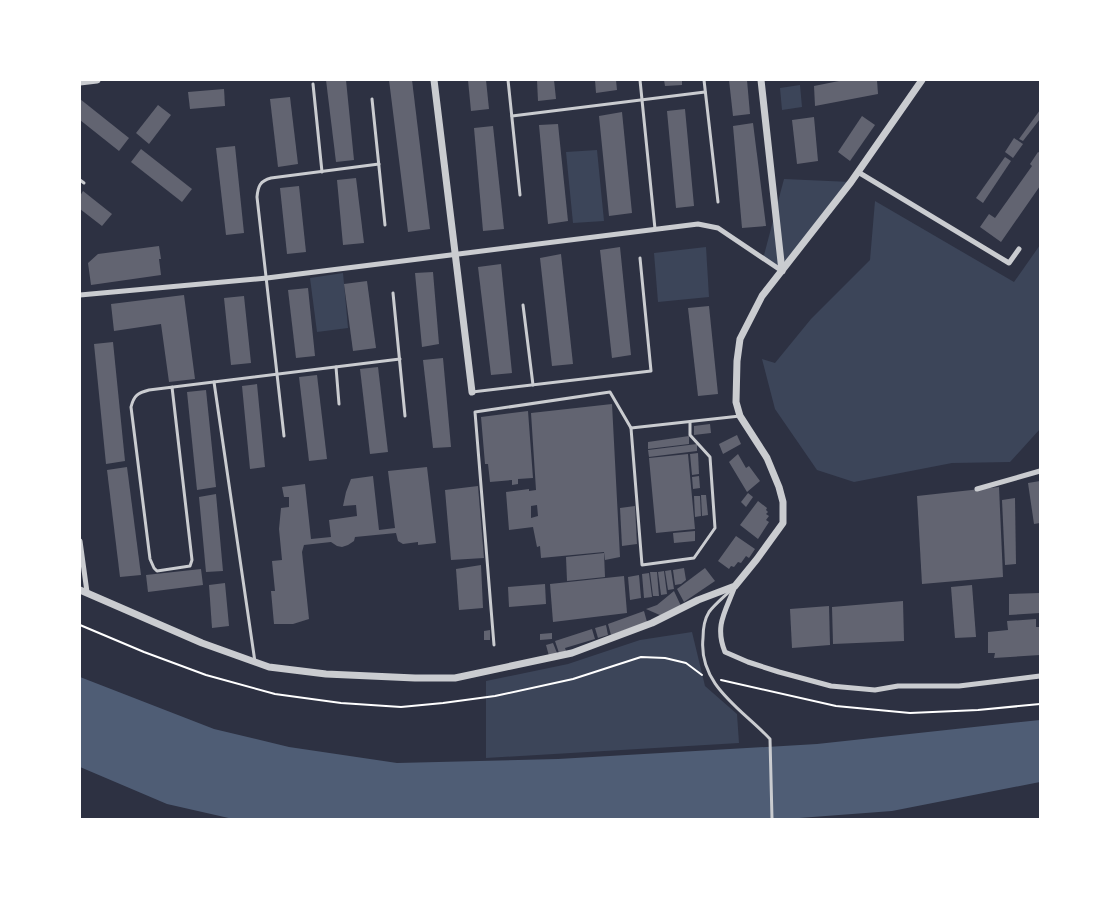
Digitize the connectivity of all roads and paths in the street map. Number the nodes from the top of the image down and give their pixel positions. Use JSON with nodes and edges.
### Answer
{"nodes":[{"id":1,"x":97,"y":80,"type":"edge"},
{"id":2,"x":434,"y":80,"type":"edge"},
{"id":3,"x":508,"y":80,"type":"edge"},
{"id":4,"x":640,"y":80,"type":"edge"},
{"id":5,"x":704,"y":80,"type":"edge"},
{"id":6,"x":761,"y":80,"type":"edge"},
{"id":7,"x":922,"y":80,"type":"edge"},
{"id":8,"x":80,"y":82,"type":"edge"},
{"id":9,"x":313,"y":84,"type":"dead end"},
{"id":10,"x":705,"y":92,"type":"junction"},
{"id":11,"x":372,"y":99,"type":"dead end"},
{"id":12,"x":642,"y":101,"type":"junction"},
{"id":13,"x":512,"y":116,"type":"junction"},
{"id":14,"x":379,"y":164,"type":"junction"},
{"id":15,"x":322,"y":172,"type":"junction"},
{"id":16,"x":858,"y":172,"type":"junction"},
{"id":17,"x":80,"y":180,"type":"edge"},
{"id":18,"x":84,"y":183,"type":"dead end"},
{"id":19,"x":520,"y":195,"type":"dead end"},
{"id":20,"x":718,"y":202,"type":"dead end"},
{"id":21,"x":385,"y":225,"type":"dead end"},
{"id":22,"x":655,"y":229,"type":"junction"},
{"id":23,"x":1019,"y":249,"type":"dead end"},
{"id":24,"x":455,"y":255,"type":"junction"},
{"id":25,"x":640,"y":258,"type":"dead end"},
{"id":26,"x":782,"y":271,"type":"junction"},
{"id":27,"x":267,"y":278,"type":"junction"},
{"id":28,"x":393,"y":293,"type":"dead end"},
{"id":29,"x":80,"y":295,"type":"edge"},
{"id":30,"x":524,"y":305,"type":"dead end"},
{"id":31,"x":400,"y":359,"type":"junction"},
{"id":32,"x":336,"y":367,"type":"junction"},
{"id":33,"x":277,"y":374,"type":"junction"},
{"id":34,"x":214,"y":382,"type":"junction"},
{"id":35,"x":533,"y":385,"type":"junction"},
{"id":36,"x":172,"y":388,"type":"junction"},
{"id":37,"x":472,"y":392,"type":"joint"},
{"id":38,"x":339,"y":404,"type":"dead end"},
{"id":39,"x":405,"y":416,"type":"dead end"},
{"id":40,"x":740,"y":416,"type":"junction"},
{"id":41,"x":690,"y":422,"type":"junction"},
{"id":42,"x":631,"y":428,"type":"junction"},
{"id":43,"x":284,"y":436,"type":"dead end"},
{"id":44,"x":1040,"y":471,"type":"edge"},
{"id":45,"x":977,"y":489,"type":"dead end"},
{"id":46,"x":80,"y":541,"type":"edge"},
{"id":47,"x":735,"y":586,"type":"junction"},
{"id":48,"x":83,"y":591,"type":"edge"},
{"id":49,"x":494,"y":645,"type":"dead end"},
{"id":50,"x":255,"y":662,"type":"junction"},
{"id":51,"x":700,"y":675,"type":"dead end"},
{"id":52,"x":1040,"y":676,"type":"edge"},
{"id":53,"x":711,"y":677,"type":"junction"},
{"id":54,"x":1040,"y":704,"type":"edge"},
{"id":55,"x":772,"y":819,"type":"edge"}],
"edges":[{"from":1,"to":8,"type":"street"},
{"from":2,"to":24,"type":"street"},
{"from":3,"to":13,"type":"lane"},
{"from":4,"to":12,"type":"lane"},
{"from":5,"to":10,"type":"lane"},
{"from":6,"to":26,"type":"street"},
{"from":7,"to":16,"type":"street"},
{"from":9,"to":15,"type":"lane"},
{"from":10,"to":12,"type":"lane"},
{"from":10,"to":20,"type":"lane"},
{"from":11,"to":14,"type":"lane"},
{"from":12,"to":13,"type":"lane"},
{"from":12,"to":22,"type":"lane"},
{"from":13,"to":19,"type":"lane"},
{"from":14,"to":15,"type":"lane"},
{"from":14,"to":21,"type":"lane"},
{"from":15,"to":27,"type":"lane"},
{"from":16,"to":23,"type":"street"},
{"from":16,"to":26,"type":"street"},
{"from":17,"to":18,"type":"lane"},
{"from":22,"to":24,"type":"street"},
{"from":22,"to":26,"type":"street"},
{"from":24,"to":27,"type":"street"},
{"from":24,"to":37,"type":"street"},
{"from":25,"to":35,"type":"lane"},
{"from":26,"to":40,"type":"street"},
{"from":27,"to":29,"type":"street"},
{"from":27,"to":33,"type":"lane"},
{"from":28,"to":31,"type":"lane"},
{"from":30,"to":35,"type":"lane"},
{"from":31,"to":32,"type":"lane"},
{"from":31,"to":39,"type":"lane"},
{"from":32,"to":33,"type":"lane"},
{"from":32,"to":38,"type":"lane"},
{"from":33,"to":34,"type":"lane"},
{"from":33,"to":43,"type":"lane"},
{"from":34,"to":36,"type":"lane"},
{"from":34,"to":50,"type":"lane"},
{"from":35,"to":37,"type":"lane"},
{"from":36,"to":36,"type":"lane"},
{"from":40,"to":41,"type":"lane"},
{"from":40,"to":47,"type":"street"},
{"from":41,"to":42,"type":"lane"},
{"from":41,"to":42,"type":"lane"},
{"from":42,"to":49,"type":"lane"},
{"from":44,"to":45,"type":"street"},
{"from":46,"to":48,"type":"street"},
{"from":47,"to":50,"type":"street"},
{"from":47,"to":52,"type":"street"},
{"from":47,"to":53,"type":"lane"},
{"from":48,"to":50,"type":"street"},
{"from":51,"to":53,"type":"path"},
{"from":53,"to":54,"type":"path"},
{"from":53,"to":55,"type":"lane"}]}
